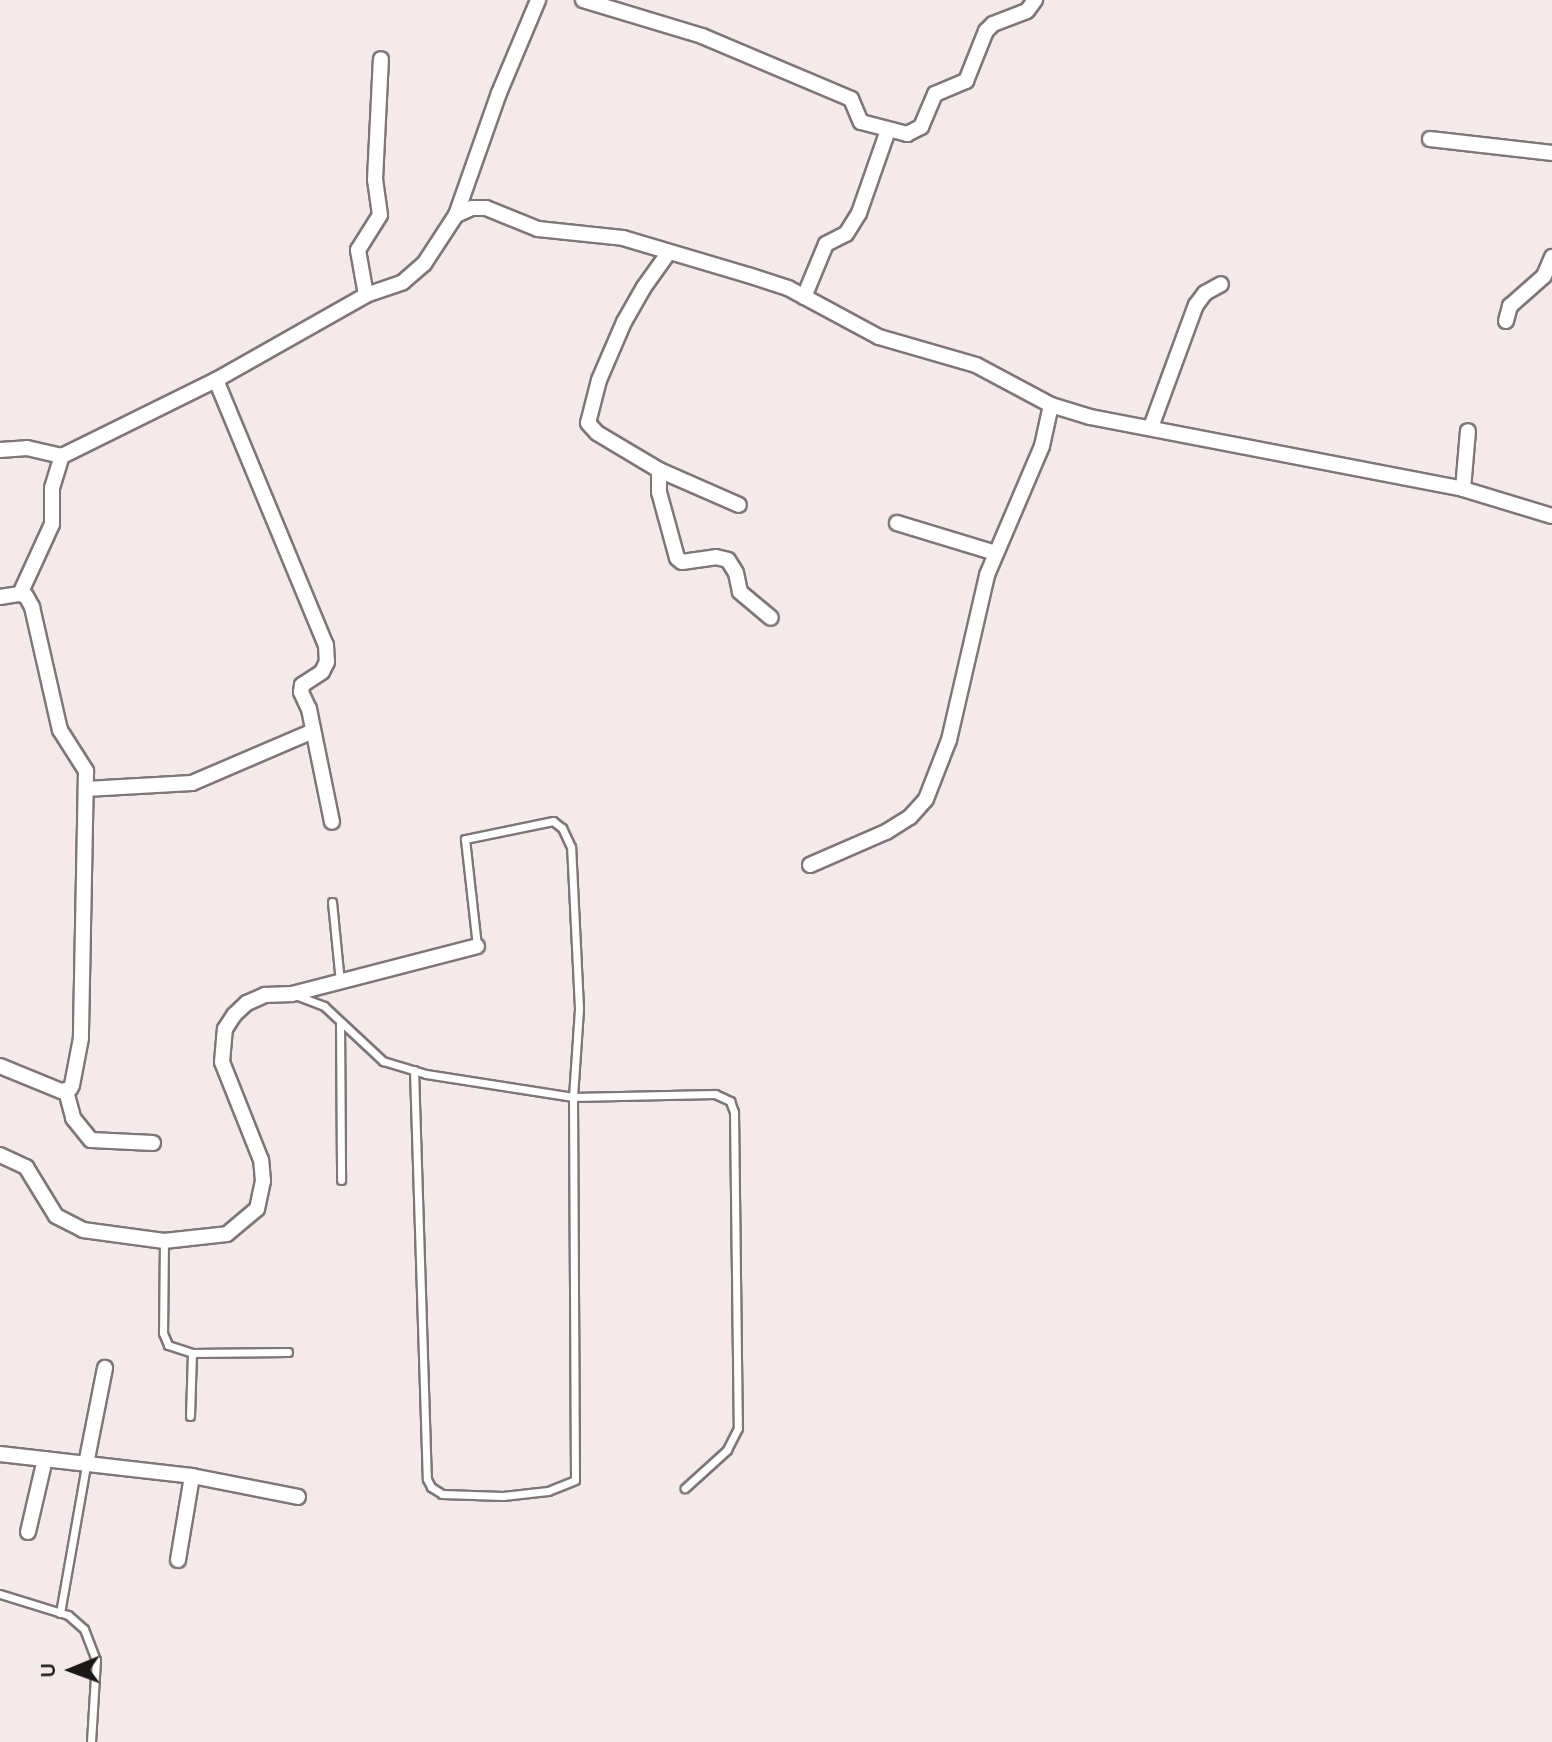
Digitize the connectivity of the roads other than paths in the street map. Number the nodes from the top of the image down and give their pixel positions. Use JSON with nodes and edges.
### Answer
{"nodes":[{"id":1,"x":538,"y":0,"type":"edge"},
{"id":2,"x":583,"y":0,"type":"edge"},
{"id":3,"x":1035,"y":0,"type":"edge"},
{"id":4,"x":381,"y":59,"type":"dead end"},
{"id":5,"x":888,"y":130,"type":"junction"},
{"id":6,"x":1430,"y":139,"type":"dead end"},
{"id":7,"x":1552,"y":153,"type":"edge"},
{"id":8,"x":456,"y":215,"type":"junction"},
{"id":9,"x":669,"y":252,"type":"junction"},
{"id":10,"x":1552,"y":257,"type":"edge"},
{"id":11,"x":1221,"y":284,"type":"dead end"},
{"id":12,"x":366,"y":295,"type":"junction"},
{"id":13,"x":804,"y":297,"type":"junction"},
{"id":14,"x":1506,"y":321,"type":"dead end"},
{"id":15,"x":216,"y":380,"type":"junction"},
{"id":16,"x":1051,"y":405,"type":"junction"},
{"id":17,"x":1151,"y":427,"type":"junction"},
{"id":18,"x":1468,"y":431,"type":"dead end"},
{"id":19,"x":0,"y":450,"type":"edge"},
{"id":20,"x":62,"y":456,"type":"junction"},
{"id":21,"x":659,"y":470,"type":"junction"},
{"id":22,"x":1463,"y":489,"type":"junction"},
{"id":23,"x":739,"y":505,"type":"dead end"},
{"id":24,"x":1552,"y":516,"type":"edge"},
{"id":25,"x":897,"y":523,"type":"dead end"},
{"id":26,"x":996,"y":553,"type":"junction"},
{"id":27,"x":20,"y":594,"type":"junction"},
{"id":28,"x":0,"y":597,"type":"edge"},
{"id":29,"x":771,"y":618,"type":"dead end"},
{"id":30,"x":311,"y":732,"type":"junction"},
{"id":31,"x":86,"y":789,"type":"junction"},
{"id":32,"x":332,"y":822,"type":"dead end"},
{"id":33,"x":810,"y":865,"type":"dead end"},
{"id":34,"x":332,"y":902,"type":"dead end"},
{"id":35,"x":477,"y":946,"type":"joint"},
{"id":36,"x":340,"y":982,"type":"junction"},
{"id":37,"x":292,"y":994,"type":"junction"},
{"id":38,"x":340,"y":1021,"type":"junction"},
{"id":39,"x":0,"y":1066,"type":"edge"},
{"id":40,"x":414,"y":1070,"type":"junction"},
{"id":41,"x":66,"y":1091,"type":"junction"},
{"id":42,"x":573,"y":1097,"type":"junction"},
{"id":43,"x":153,"y":1143,"type":"dead end"},
{"id":44,"x":0,"y":1155,"type":"edge"},
{"id":45,"x":341,"y":1180,"type":"dead end"},
{"id":46,"x":164,"y":1241,"type":"junction"},
{"id":47,"x":288,"y":1352,"type":"dead end"},
{"id":48,"x":192,"y":1353,"type":"junction"},
{"id":49,"x":105,"y":1368,"type":"dead end"},
{"id":50,"x":190,"y":1416,"type":"dead end"},
{"id":51,"x":0,"y":1454,"type":"edge"},
{"id":52,"x":45,"y":1459,"type":"junction"},
{"id":53,"x":86,"y":1464,"type":"junction"},
{"id":54,"x":192,"y":1476,"type":"junction"},
{"id":55,"x":685,"y":1488,"type":"dead end"},
{"id":56,"x":298,"y":1497,"type":"dead end"},
{"id":57,"x":28,"y":1532,"type":"dead end"},
{"id":58,"x":178,"y":1560,"type":"dead end"},
{"id":59,"x":0,"y":1594,"type":"edge"},
{"id":60,"x":60,"y":1613,"type":"junction"},
{"id":61,"x":91,"y":1742,"type":"edge"}],
"edges":[{"from":1,"to":8,"type":"street"},
{"from":2,"to":5,"type":"street"},
{"from":3,"to":5,"type":"street"},
{"from":4,"to":12,"type":"street"},
{"from":5,"to":13,"type":"street"},
{"from":6,"to":7,"type":"street"},
{"from":8,"to":9,"type":"street"},
{"from":8,"to":12,"type":"street"},
{"from":9,"to":13,"type":"street"},
{"from":9,"to":21,"type":"street"},
{"from":10,"to":14,"type":"street"},
{"from":11,"to":17,"type":"street"},
{"from":12,"to":15,"type":"street"},
{"from":13,"to":16,"type":"street"},
{"from":15,"to":20,"type":"street"},
{"from":15,"to":30,"type":"street"},
{"from":16,"to":17,"type":"street"},
{"from":16,"to":26,"type":"street"},
{"from":17,"to":22,"type":"street"},
{"from":18,"to":22,"type":"street"},
{"from":19,"to":20,"type":"street"},
{"from":20,"to":27,"type":"street"},
{"from":21,"to":23,"type":"street"},
{"from":21,"to":29,"type":"street"},
{"from":22,"to":24,"type":"street"},
{"from":25,"to":26,"type":"street"},
{"from":26,"to":33,"type":"street"},
{"from":27,"to":28,"type":"street"},
{"from":27,"to":31,"type":"street"},
{"from":30,"to":31,"type":"street"},
{"from":30,"to":32,"type":"street"},
{"from":31,"to":41,"type":"street"},
{"from":34,"to":36,"type":"lane"},
{"from":35,"to":36,"type":"street"},
{"from":35,"to":42,"type":"lane"},
{"from":36,"to":37,"type":"street"},
{"from":37,"to":38,"type":"lane"},
{"from":37,"to":46,"type":"street"},
{"from":38,"to":40,"type":"lane"},
{"from":38,"to":45,"type":"lane"},
{"from":39,"to":41,"type":"street"},
{"from":40,"to":42,"type":"lane"},
{"from":40,"to":42,"type":"lane"},
{"from":41,"to":43,"type":"street"},
{"from":42,"to":55,"type":"lane"},
{"from":44,"to":46,"type":"street"},
{"from":46,"to":48,"type":"lane"},
{"from":47,"to":48,"type":"lane"},
{"from":48,"to":50,"type":"lane"},
{"from":49,"to":53,"type":"street"},
{"from":51,"to":52,"type":"street"},
{"from":52,"to":53,"type":"street"},
{"from":52,"to":57,"type":"street"},
{"from":53,"to":54,"type":"street"},
{"from":53,"to":60,"type":"lane"},
{"from":54,"to":56,"type":"street"},
{"from":54,"to":58,"type":"street"},
{"from":59,"to":60,"type":"lane"},
{"from":60,"to":61,"type":"lane"}]}
